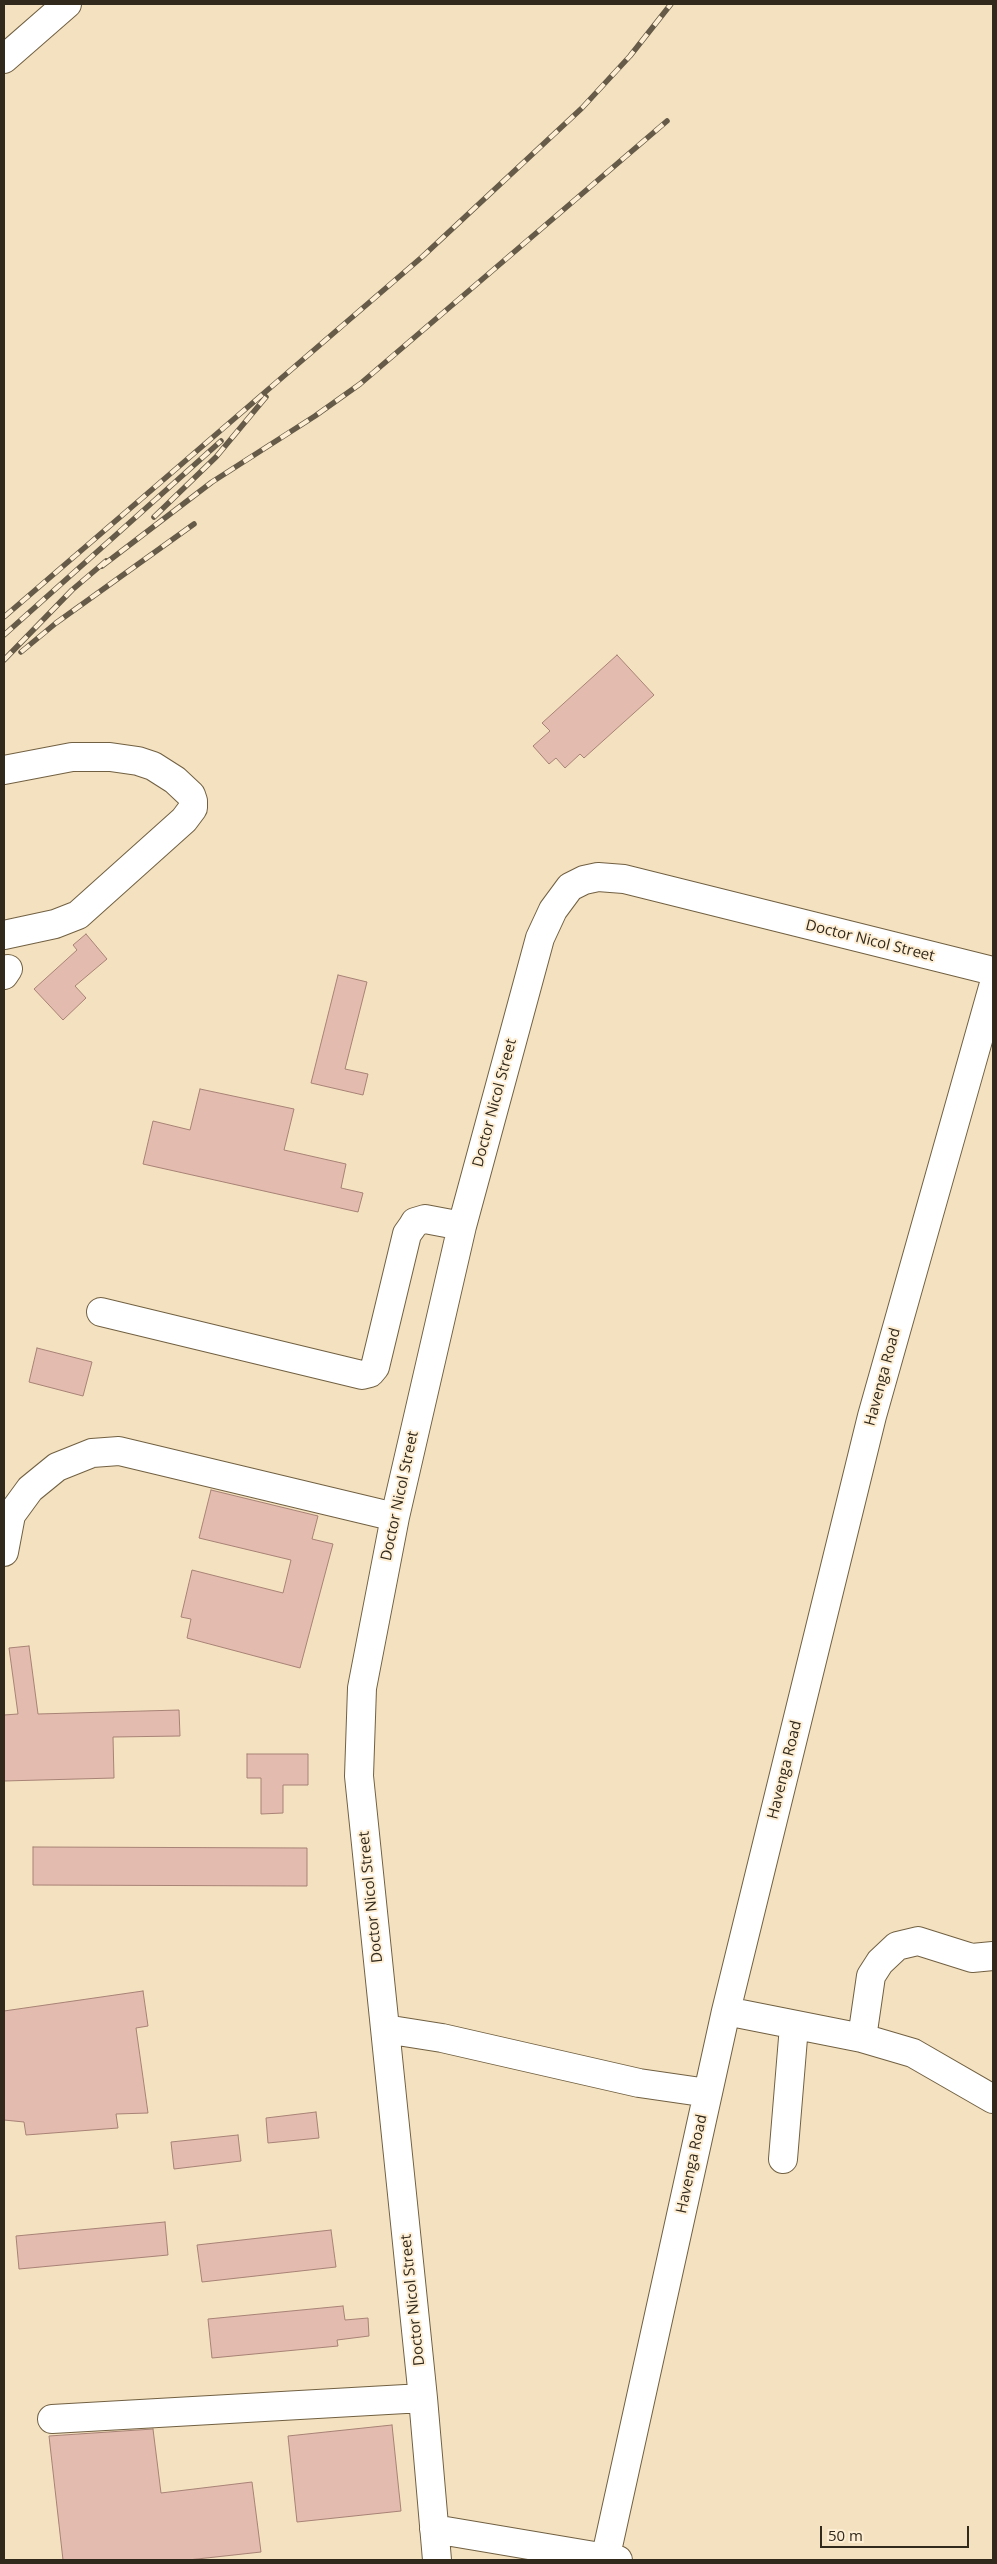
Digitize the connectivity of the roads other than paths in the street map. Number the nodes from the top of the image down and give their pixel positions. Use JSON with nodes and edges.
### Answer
{"nodes":[{"id":1,"x":67,"y":4,"type":"edge"},
{"id":2,"x":4,"y":58,"type":"edge"},
{"id":3,"x":4,"y":770,"type":"edge"},
{"id":4,"x":4,"y":935,"type":"edge"},
{"id":5,"x":993,"y":972,"type":"edge"},
{"id":6,"x":993,"y":987,"type":"edge"},
{"id":7,"x":462,"y":1226,"type":"junction"},
{"id":8,"x":101,"y":1312,"type":"dead end"},
{"id":9,"x":395,"y":1517,"type":"junction"},
{"id":10,"x":4,"y":1552,"type":"edge"},
{"id":11,"x":993,"y":1956,"type":"edge"},
{"id":12,"x":726,"y":2011,"type":"junction"},
{"id":13,"x":794,"y":2026,"type":"junction"},
{"id":14,"x":385,"y":2030,"type":"junction"},
{"id":15,"x":862,"y":2038,"type":"junction"},
{"id":16,"x":708,"y":2092,"type":"junction"},
{"id":17,"x":993,"y":2099,"type":"edge"},
{"id":18,"x":782,"y":2159,"type":"dead end"},
{"id":19,"x":423,"y":2398,"type":"junction"},
{"id":20,"x":52,"y":2419,"type":"dead end"},
{"id":21,"x":434,"y":2529,"type":"junction"},
{"id":22,"x":610,"y":2559,"type":"edge"},
{"id":23,"x":437,"y":2560,"type":"edge"}],
"edges":[{"from":1,"to":2,"type":"street"},
{"from":3,"to":4,"type":"street"},
{"from":5,"to":7,"type":"street","name":"Doctor Nicol Street"},
{"from":6,"to":12,"type":"street","name":"Havenga Road"},
{"from":7,"to":8,"type":"street"},
{"from":7,"to":9,"type":"street","name":"Doctor Nicol Street"},
{"from":9,"to":10,"type":"street"},
{"from":9,"to":14,"type":"street","name":"Doctor Nicol Street"},
{"from":11,"to":15,"type":"street"},
{"from":12,"to":13,"type":"street"},
{"from":12,"to":16,"type":"street","name":"Havenga Road"},
{"from":13,"to":15,"type":"street"},
{"from":13,"to":18,"type":"street"},
{"from":14,"to":16,"type":"street"},
{"from":14,"to":19,"type":"street","name":"Doctor Nicol Street"},
{"from":15,"to":17,"type":"street"},
{"from":16,"to":22,"type":"street","name":"Havenga Road"},
{"from":19,"to":20,"type":"street"},
{"from":19,"to":21,"type":"street","name":"Doctor Nicol Street"},
{"from":21,"to":22,"type":"street"},
{"from":21,"to":23,"type":"street","name":"Doctor Nicol Street"}]}
